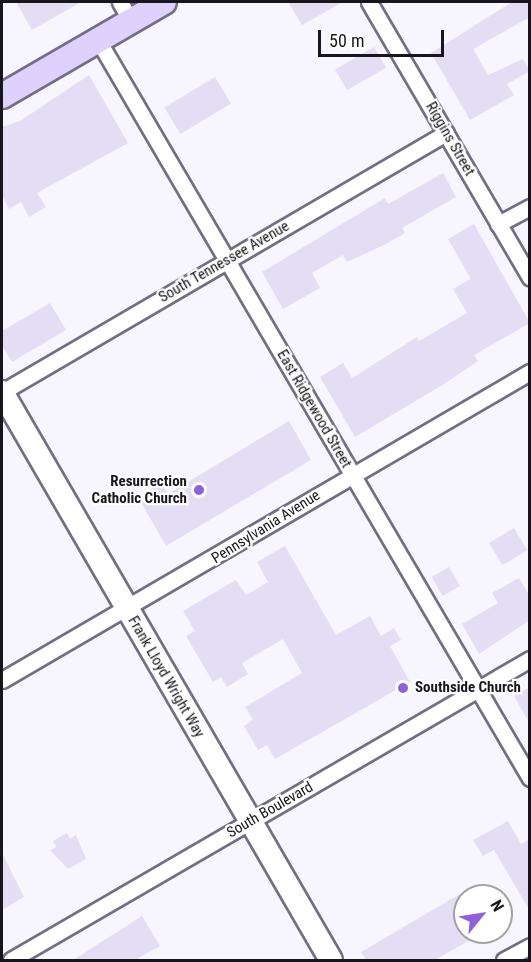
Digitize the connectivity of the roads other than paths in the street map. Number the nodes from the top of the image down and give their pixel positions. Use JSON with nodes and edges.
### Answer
{"nodes":[{"id":1,"x":164,"y":2,"type":"edge"},
{"id":2,"x":369,"y":2,"type":"edge"},
{"id":3,"x":125,"y":11,"type":"edge"},
{"id":4,"x":98,"y":40,"type":"junction"},
{"id":5,"x":2,"y":96,"type":"edge"},
{"id":6,"x":446,"y":133,"type":"junction"},
{"id":7,"x":530,"y":207,"type":"edge"},
{"id":8,"x":498,"y":224,"type":"junction"},
{"id":9,"x":227,"y":260,"type":"junction"},
{"id":10,"x":530,"y":277,"type":"edge"},
{"id":11,"x":530,"y":372,"type":"edge"},
{"id":12,"x":2,"y":392,"type":"edge"},
{"id":13,"x":353,"y":475,"type":"junction"},
{"id":14,"x":127,"y":610,"type":"junction"},
{"id":15,"x":530,"y":659,"type":"edge"},
{"id":16,"x":2,"y":680,"type":"edge"},
{"id":17,"x":477,"y":690,"type":"junction"},
{"id":18,"x":530,"y":778,"type":"edge"},
{"id":19,"x":250,"y":822,"type":"junction"},
{"id":20,"x":530,"y":946,"type":"edge"},
{"id":21,"x":11,"y":960,"type":"edge"},
{"id":22,"x":331,"y":960,"type":"edge"},
{"id":23,"x":504,"y":960,"type":"edge"}],
"edges":[{"from":1,"to":3,"type":"main road"},
{"from":2,"to":6,"type":"street","name":"Riggins Street"},
{"from":3,"to":4,"type":"main road"},
{"from":4,"to":5,"type":"main road"},
{"from":4,"to":9,"type":"street","name":"East Ridgewood Street"},
{"from":6,"to":8,"type":"street","name":"Riggins Street"},
{"from":6,"to":9,"type":"street","name":"South Tennessee Avenue"},
{"from":7,"to":8,"type":"street"},
{"from":8,"to":10,"type":"street","name":"Riggins Street"},
{"from":9,"to":12,"type":"street","name":"South Tennessee Avenue"},
{"from":9,"to":13,"type":"street","name":"East Ridgewood Street"},
{"from":11,"to":13,"type":"street","name":"Pennsylvania Avenue"},
{"from":12,"to":14,"type":"street","name":"Frank Lloyd Wright Way"},
{"from":13,"to":14,"type":"street","name":"Pennsylvania Avenue"},
{"from":13,"to":17,"type":"street","name":"East Ridgewood Street"},
{"from":14,"to":16,"type":"street","name":"Pennsylvania Avenue"},
{"from":14,"to":19,"type":"street","name":"Frank Lloyd Wright Way"},
{"from":15,"to":17,"type":"street","name":"South Boulevard"},
{"from":17,"to":18,"type":"street","name":"East Ridgewood Street"},
{"from":17,"to":19,"type":"street","name":"South Boulevard"},
{"from":19,"to":21,"type":"street","name":"South Boulevard"},
{"from":19,"to":22,"type":"street","name":"Frank Lloyd Wright Way"},
{"from":20,"to":23,"type":"street"}]}
